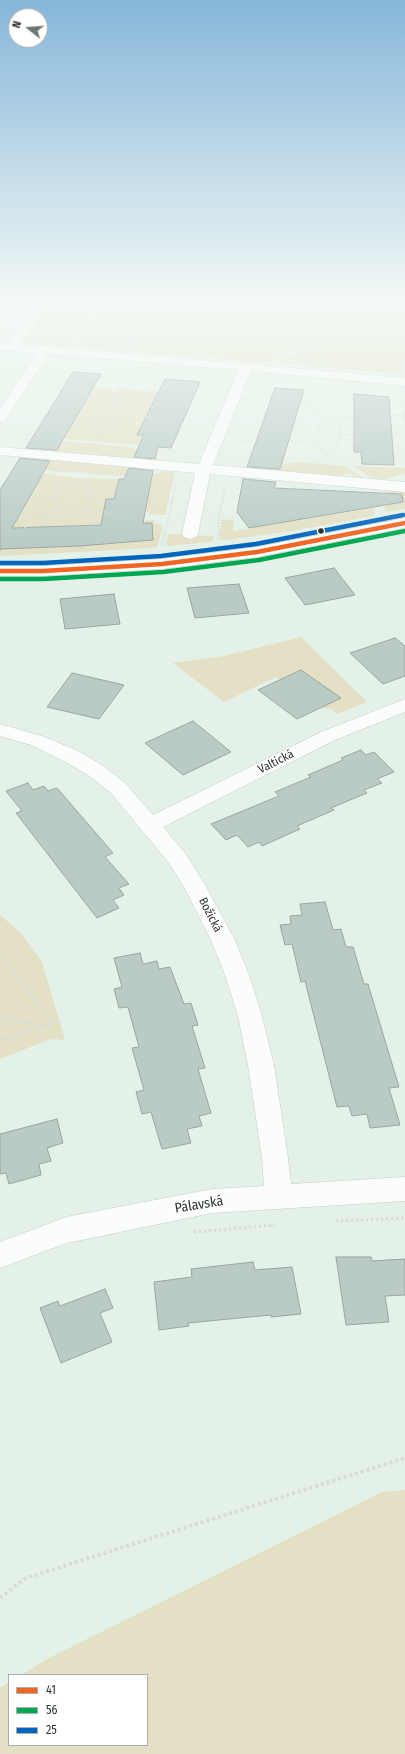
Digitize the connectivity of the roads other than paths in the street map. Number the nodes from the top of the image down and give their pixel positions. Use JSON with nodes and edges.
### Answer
{"nodes":[{"id":1,"x":23,"y":384,"type":"edge"},
{"id":2,"x":239,"y":384,"type":"edge"},
{"id":3,"x":0,"y":418,"type":"edge"},
{"id":4,"x":0,"y":451,"type":"edge"},
{"id":5,"x":204,"y":470,"type":"junction"},
{"id":6,"x":405,"y":487,"type":"edge"},
{"id":7,"x":405,"y":523,"type":"edge"},
{"id":8,"x":190,"y":534,"type":"dead end"},
{"id":9,"x":0,"y":571,"type":"edge"},
{"id":10,"x":405,"y":705,"type":"edge"},
{"id":11,"x":0,"y":730,"type":"edge"},
{"id":12,"x":150,"y":825,"type":"junction"},
{"id":13,"x":405,"y":1189,"type":"edge"},
{"id":14,"x":278,"y":1196,"type":"junction"},
{"id":15,"x":0,"y":1255,"type":"edge"}],
"edges":[{"from":1,"to":3,"type":"street"},
{"from":2,"to":5,"type":"street"},
{"from":4,"to":5,"type":"street"},
{"from":5,"to":6,"type":"street"},
{"from":5,"to":8,"type":"street"},
{"from":7,"to":9,"type":"street"},
{"from":10,"to":12,"type":"street","name":"Valtická"},
{"from":11,"to":12,"type":"street","name":"Božická"},
{"from":12,"to":14,"type":"street","name":"Božická"},
{"from":13,"to":14,"type":"street","name":"Pálavská"},
{"from":14,"to":15,"type":"street","name":"Pálavská"}]}
